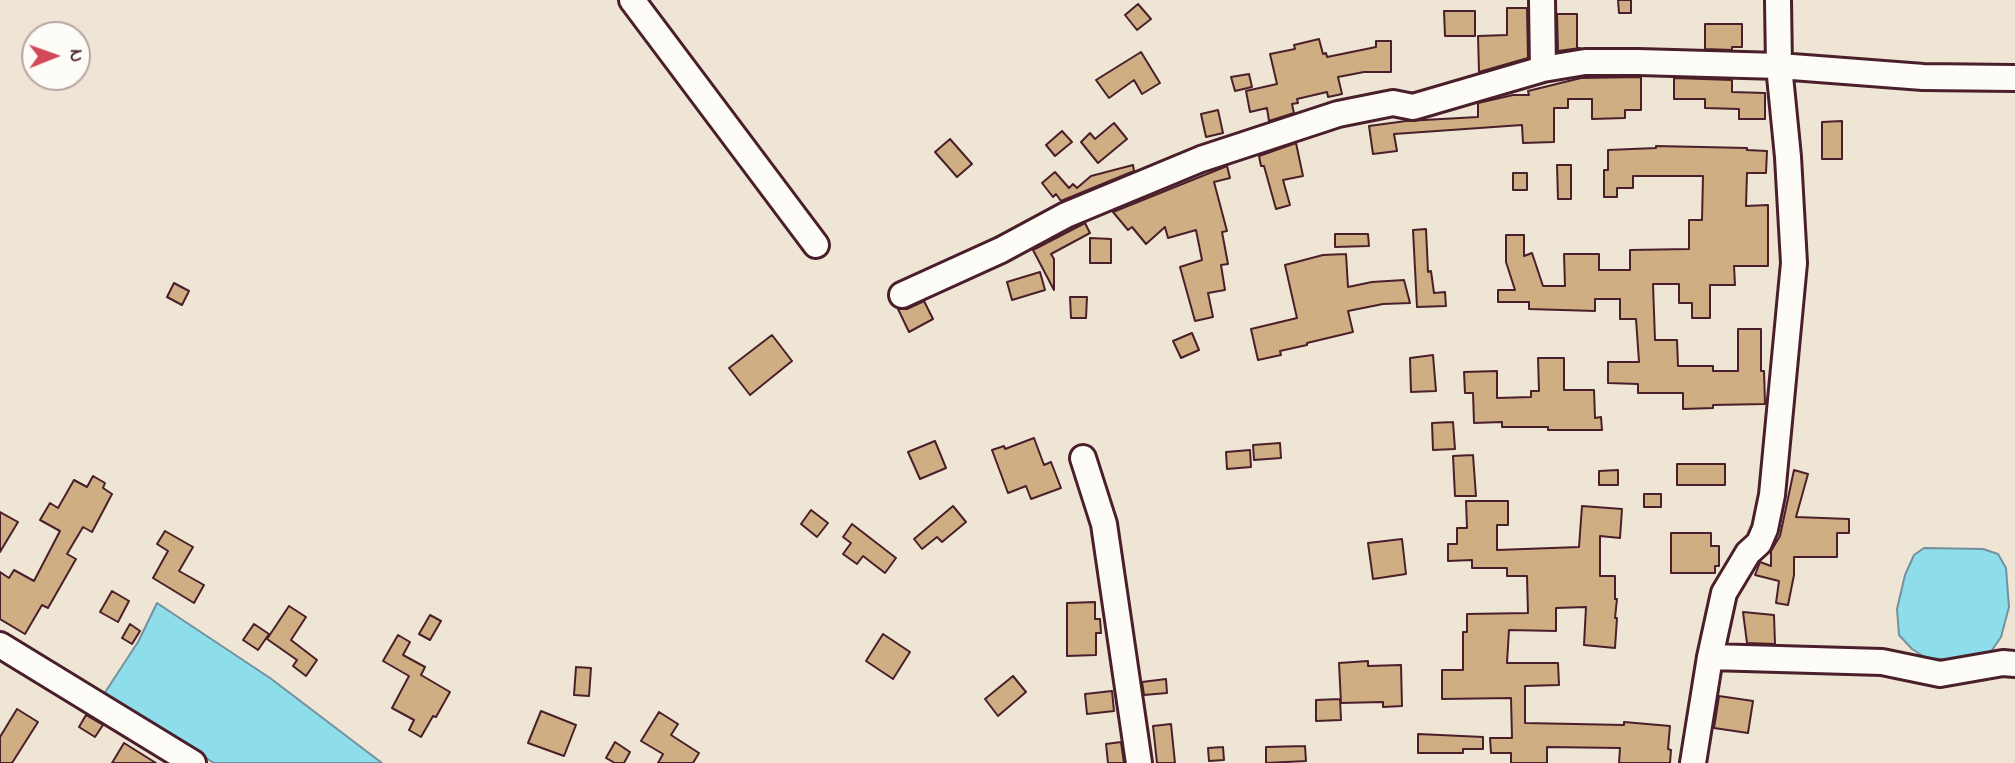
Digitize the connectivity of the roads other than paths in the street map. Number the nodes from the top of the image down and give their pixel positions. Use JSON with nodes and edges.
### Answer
{"nodes":[{"id":1,"x":632,"y":0,"type":"edge"},
{"id":2,"x":1542,"y":0,"type":"edge"},
{"id":3,"x":1778,"y":0,"type":"edge"},
{"id":4,"x":1779,"y":66,"type":"junction"},
{"id":5,"x":1544,"y":69,"type":"junction"},
{"id":6,"x":2015,"y":78,"type":"edge"},
{"id":7,"x":816,"y":245,"type":"dead end"},
{"id":8,"x":902,"y":295,"type":"dead end"},
{"id":9,"x":1083,"y":457,"type":"dead end"},
{"id":10,"x":0,"y":645,"type":"edge"},
{"id":11,"x":1710,"y":657,"type":"junction"},
{"id":12,"x":2015,"y":664,"type":"edge"},
{"id":13,"x":193,"y":763,"type":"edge"},
{"id":14,"x":1139,"y":763,"type":"edge"},
{"id":15,"x":1693,"y":763,"type":"edge"}],
"edges":[{"from":1,"to":7,"type":"street"},
{"from":2,"to":5,"type":"street"},
{"from":3,"to":4,"type":"street"},
{"from":4,"to":5,"type":"street"},
{"from":4,"to":6,"type":"street"},
{"from":4,"to":11,"type":"street"},
{"from":5,"to":8,"type":"street"},
{"from":9,"to":14,"type":"street"},
{"from":10,"to":13,"type":"street"},
{"from":11,"to":12,"type":"street"},
{"from":11,"to":15,"type":"street"}]}
